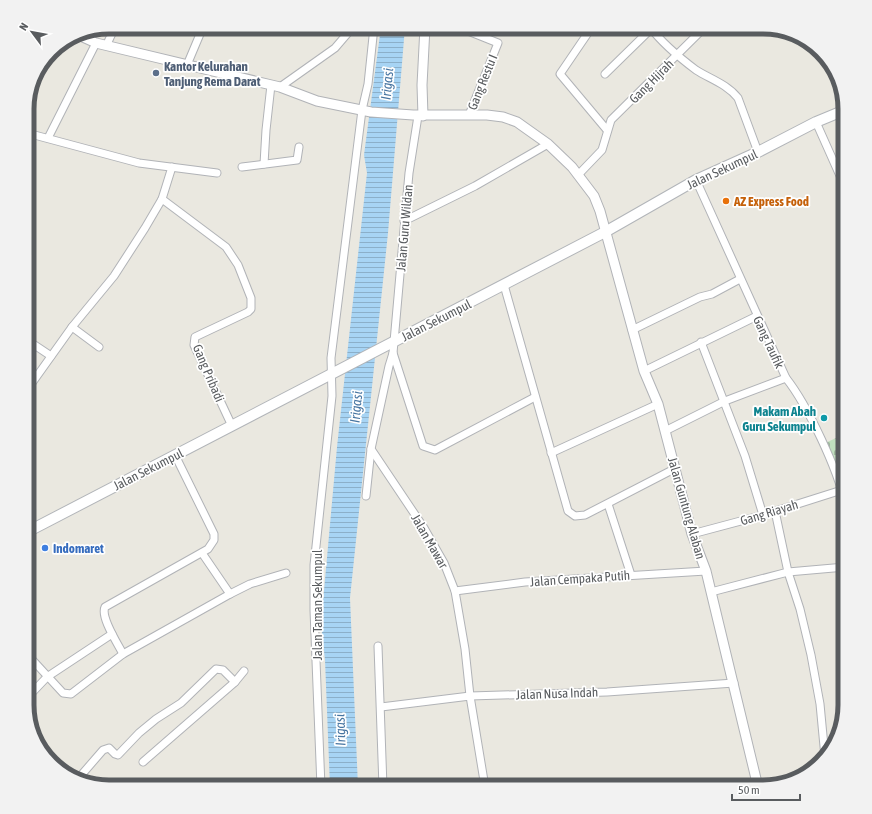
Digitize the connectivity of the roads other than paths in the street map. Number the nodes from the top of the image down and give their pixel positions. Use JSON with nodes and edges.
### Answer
{"nodes":[{"id":1,"x":111,"y":34,"type":"edge"},
{"id":2,"x":199,"y":34,"type":"edge"},
{"id":3,"x":347,"y":34,"type":"edge"},
{"id":4,"x":373,"y":34,"type":"edge"},
{"id":5,"x":424,"y":34,"type":"edge"},
{"id":6,"x":476,"y":34,"type":"edge"},
{"id":7,"x":587,"y":34,"type":"edge"},
{"id":8,"x":644,"y":34,"type":"edge"},
{"id":9,"x":656,"y":34,"type":"edge"},
{"id":10,"x":698,"y":34,"type":"edge"},
{"id":11,"x":85,"y":38,"type":"edge"},
{"id":12,"x":96,"y":43,"type":"junction"},
{"id":13,"x":106,"y":44,"type":"junction"},
{"id":14,"x":677,"y":55,"type":"junction"},
{"id":15,"x":187,"y":65,"type":"junction"},
{"id":16,"x":605,"y":74,"type":"dead end"},
{"id":17,"x":276,"y":86,"type":"junction"},
{"id":18,"x":362,"y":110,"type":"junction"},
{"id":19,"x":838,"y":113,"type":"edge"},
{"id":20,"x":469,"y":115,"type":"junction"},
{"id":21,"x":418,"y":116,"type":"junction"},
{"id":22,"x":816,"y":122,"type":"junction"},
{"id":23,"x":607,"y":130,"type":"junction"},
{"id":24,"x":34,"y":135,"type":"edge"},
{"id":25,"x":48,"y":138,"type":"junction"},
{"id":26,"x":548,"y":144,"type":"junction"},
{"id":27,"x":299,"y":147,"type":"dead end"},
{"id":28,"x":758,"y":152,"type":"junction"},
{"id":29,"x":264,"y":164,"type":"junction"},
{"id":30,"x":242,"y":166,"type":"dead end"},
{"id":31,"x":172,"y":167,"type":"junction"},
{"id":32,"x":838,"y":171,"type":"edge"},
{"id":33,"x":217,"y":173,"type":"dead end"},
{"id":34,"x":578,"y":174,"type":"junction"},
{"id":35,"x":696,"y":180,"type":"junction"},
{"id":36,"x":162,"y":199,"type":"junction"},
{"id":37,"x":404,"y":221,"type":"junction"},
{"id":38,"x":605,"y":232,"type":"junction"},
{"id":39,"x":740,"y":279,"type":"junction"},
{"id":40,"x":504,"y":285,"type":"junction"},
{"id":41,"x":757,"y":316,"type":"junction"},
{"id":42,"x":72,"y":327,"type":"junction"},
{"id":43,"x":632,"y":330,"type":"junction"},
{"id":44,"x":394,"y":342,"type":"junction"},
{"id":45,"x":701,"y":342,"type":"junction"},
{"id":46,"x":34,"y":345,"type":"edge"},
{"id":47,"x":99,"y":347,"type":"dead end"},
{"id":48,"x":393,"y":354,"type":"junction"},
{"id":49,"x":51,"y":356,"type":"junction"},
{"id":50,"x":644,"y":371,"type":"junction"},
{"id":51,"x":330,"y":375,"type":"junction"},
{"id":52,"x":786,"y":378,"type":"junction"},
{"id":53,"x":34,"y":380,"type":"edge"},
{"id":54,"x":535,"y":397,"type":"junction"},
{"id":55,"x":725,"y":401,"type":"junction"},
{"id":56,"x":658,"y":404,"type":"junction"},
{"id":57,"x":232,"y":426,"type":"junction"},
{"id":58,"x":665,"y":431,"type":"junction"},
{"id":59,"x":372,"y":449,"type":"junction"},
{"id":60,"x":551,"y":453,"type":"junction"},
{"id":61,"x":176,"y":455,"type":"junction"},
{"id":62,"x":676,"y":468,"type":"junction"},
{"id":63,"x":838,"y":477,"type":"edge"},
{"id":64,"x":838,"y":492,"type":"edge"},
{"id":65,"x":366,"y":496,"type":"dead end"},
{"id":66,"x":608,"y":504,"type":"junction"},
{"id":67,"x":775,"y":511,"type":"junction"},
{"id":68,"x":763,"y":515,"type":"junction"},
{"id":69,"x":34,"y":528,"type":"edge"},
{"id":70,"x":692,"y":534,"type":"junction"},
{"id":71,"x":202,"y":553,"type":"junction"},
{"id":72,"x":838,"y":568,"type":"edge"},
{"id":73,"x":706,"y":571,"type":"junction"},
{"id":74,"x":788,"y":572,"type":"junction"},
{"id":75,"x":286,"y":573,"type":"dead end"},
{"id":76,"x":631,"y":575,"type":"junction"},
{"id":77,"x":455,"y":591,"type":"junction"},
{"id":78,"x":711,"y":592,"type":"junction"},
{"id":79,"x":230,"y":594,"type":"junction"},
{"id":80,"x":112,"y":634,"type":"junction"},
{"id":81,"x":378,"y":646,"type":"dead end"},
{"id":82,"x":123,"y":654,"type":"junction"},
{"id":83,"x":34,"y":662,"type":"edge"},
{"id":84,"x":244,"y":671,"type":"dead end"},
{"id":85,"x":47,"y":677,"type":"junction"},
{"id":86,"x":235,"y":682,"type":"junction"},
{"id":87,"x":734,"y":683,"type":"junction"},
{"id":88,"x":34,"y":691,"type":"edge"},
{"id":89,"x":470,"y":696,"type":"junction"},
{"id":90,"x":381,"y":707,"type":"junction"},
{"id":91,"x":824,"y":748,"type":"edge"},
{"id":92,"x":143,"y":762,"type":"dead end"},
{"id":93,"x":81,"y":774,"type":"edge"},
{"id":94,"x":321,"y":780,"type":"edge"},
{"id":95,"x":383,"y":780,"type":"edge"},
{"id":96,"x":484,"y":780,"type":"edge"},
{"id":97,"x":756,"y":780,"type":"edge"}],
"edges":[{"from":1,"to":13,"type":"street"},
{"from":2,"to":15,"type":"street"},
{"from":3,"to":17,"type":"street"},
{"from":4,"to":18,"type":"street","name":"Jalan Taman Sekumpul"},
{"from":5,"to":21,"type":"street"},
{"from":6,"to":20,"type":"street","name":"Gang Restu I"},
{"from":7,"to":23,"type":"street"},
{"from":8,"to":16,"type":"street"},
{"from":9,"to":14,"type":"street"},
{"from":10,"to":14,"type":"street"},
{"from":11,"to":12,"type":"street","name":"Jalan Guntung Alaban"},
{"from":12,"to":13,"type":"street","name":"Jalan Guntung Alaban"},
{"from":12,"to":25,"type":"street"},
{"from":13,"to":15,"type":"street","name":"Jalan Guntung Alaban"},
{"from":14,"to":23,"type":"street","name":"Gang Hijrah"},
{"from":14,"to":28,"type":"street","name":"Gang Hijrah"},
{"from":15,"to":17,"type":"street","name":"Jalan Guntung Alaban"},
{"from":17,"to":18,"type":"street","name":"Jalan Guntung Alaban"},
{"from":17,"to":29,"type":"street"},
{"from":18,"to":21,"type":"street","name":"Jalan Guntung Alaban"},
{"from":18,"to":51,"type":"street","name":"Jalan Taman Sekumpul"},
{"from":19,"to":22,"type":"main road","name":"Jalan Sekumpul"},
{"from":20,"to":21,"type":"street","name":"Jalan Guntung Alaban"},
{"from":20,"to":26,"type":"street","name":"Jalan Guntung Alaban"},
{"from":21,"to":37,"type":"street","name":"Jalan Guru Wildan"},
{"from":22,"to":28,"type":"main road","name":"Jalan Sekumpul"},
{"from":22,"to":32,"type":"street"},
{"from":23,"to":34,"type":"street","name":"Gang Hijrah"},
{"from":24,"to":25,"type":"street"},
{"from":25,"to":31,"type":"street"},
{"from":26,"to":34,"type":"street","name":"Jalan Guntung Alaban"},
{"from":26,"to":37,"type":"street"},
{"from":27,"to":29,"type":"street"},
{"from":28,"to":35,"type":"main road","name":"Jalan Sekumpul"},
{"from":29,"to":30,"type":"street"},
{"from":31,"to":33,"type":"street"},
{"from":31,"to":36,"type":"street"},
{"from":34,"to":38,"type":"street","name":"Jalan Guntung Alaban"},
{"from":35,"to":38,"type":"main road","name":"Jalan Sekumpul"},
{"from":35,"to":39,"type":"street","name":"Gang Taufik"},
{"from":36,"to":42,"type":"street"},
{"from":36,"to":57,"type":"street","name":"Gang Pribadi"},
{"from":37,"to":44,"type":"street","name":"Jalan Guru Wildan"},
{"from":38,"to":40,"type":"main road","name":"Jalan Sekumpul"},
{"from":38,"to":43,"type":"street","name":"Jalan Guntung Alaban"},
{"from":39,"to":41,"type":"street","name":"Gang Taufik"},
{"from":39,"to":43,"type":"street"},
{"from":40,"to":44,"type":"main road","name":"Jalan Sekumpul"},
{"from":40,"to":54,"type":"street"},
{"from":41,"to":45,"type":"street"},
{"from":41,"to":52,"type":"street","name":"Gang Taufik"},
{"from":42,"to":47,"type":"street"},
{"from":42,"to":49,"type":"street"},
{"from":43,"to":50,"type":"street","name":"Jalan Guntung Alaban"},
{"from":44,"to":48,"type":"street","name":"Jalan Guru Wildan"},
{"from":44,"to":51,"type":"main road","name":"Jalan Sekumpul"},
{"from":45,"to":50,"type":"street"},
{"from":45,"to":55,"type":"street"},
{"from":46,"to":49,"type":"street"},
{"from":48,"to":54,"type":"street"},
{"from":48,"to":59,"type":"street"},
{"from":49,"to":53,"type":"street"},
{"from":50,"to":56,"type":"street","name":"Jalan Guntung Alaban"},
{"from":51,"to":57,"type":"main road","name":"Jalan Sekumpul"},
{"from":51,"to":94,"type":"street","name":"Jalan Taman Sekumpul"},
{"from":52,"to":55,"type":"street"},
{"from":52,"to":63,"type":"street","name":"Gang Taufik"},
{"from":54,"to":60,"type":"street"},
{"from":55,"to":58,"type":"street"},
{"from":55,"to":68,"type":"street"},
{"from":56,"to":58,"type":"street","name":"Jalan Guntung Alaban"},
{"from":56,"to":60,"type":"street"},
{"from":57,"to":61,"type":"main road","name":"Jalan Sekumpul"},
{"from":58,"to":62,"type":"street","name":"Jalan Guntung Alaban"},
{"from":59,"to":65,"type":"street"},
{"from":59,"to":77,"type":"street","name":"Jalan Mawar"},
{"from":60,"to":66,"type":"street"},
{"from":61,"to":69,"type":"main road","name":"Jalan Sekumpul"},
{"from":61,"to":71,"type":"street"},
{"from":62,"to":66,"type":"street"},
{"from":62,"to":70,"type":"street","name":"Jalan Guntung Alaban"},
{"from":64,"to":67,"type":"street","name":"Gang Riayah"},
{"from":66,"to":76,"type":"street"},
{"from":67,"to":68,"type":"street","name":"Gang Riayah"},
{"from":67,"to":74,"type":"street"},
{"from":68,"to":70,"type":"street","name":"Gang Riayah"},
{"from":70,"to":73,"type":"street","name":"Jalan Guntung Alaban"},
{"from":71,"to":79,"type":"street"},
{"from":71,"to":80,"type":"street"},
{"from":72,"to":74,"type":"street"},
{"from":73,"to":76,"type":"street","name":"Jalan Cempaka Putih"},
{"from":73,"to":78,"type":"street","name":"Jalan Guntung Alaban"},
{"from":74,"to":78,"type":"street"},
{"from":74,"to":91,"type":"street"},
{"from":75,"to":79,"type":"street"},
{"from":76,"to":77,"type":"street","name":"Jalan Cempaka Putih"},
{"from":77,"to":89,"type":"street","name":"Jalan Mawar"},
{"from":78,"to":87,"type":"street","name":"Jalan Guntung Alaban"},
{"from":79,"to":82,"type":"street"},
{"from":80,"to":82,"type":"street"},
{"from":80,"to":85,"type":"street"},
{"from":81,"to":90,"type":"street"},
{"from":82,"to":85,"type":"street"},
{"from":83,"to":85,"type":"street"},
{"from":84,"to":86,"type":"street"},
{"from":85,"to":88,"type":"street"},
{"from":86,"to":92,"type":"street"},
{"from":86,"to":93,"type":"street"},
{"from":87,"to":89,"type":"street","name":"Jalan Nusa Indah"},
{"from":87,"to":97,"type":"street","name":"Jalan Guntung Alaban"},
{"from":89,"to":90,"type":"street","name":"Jalan Nusa Indah"},
{"from":89,"to":96,"type":"street","name":"Jalan Mawar"},
{"from":90,"to":95,"type":"street"}]}
